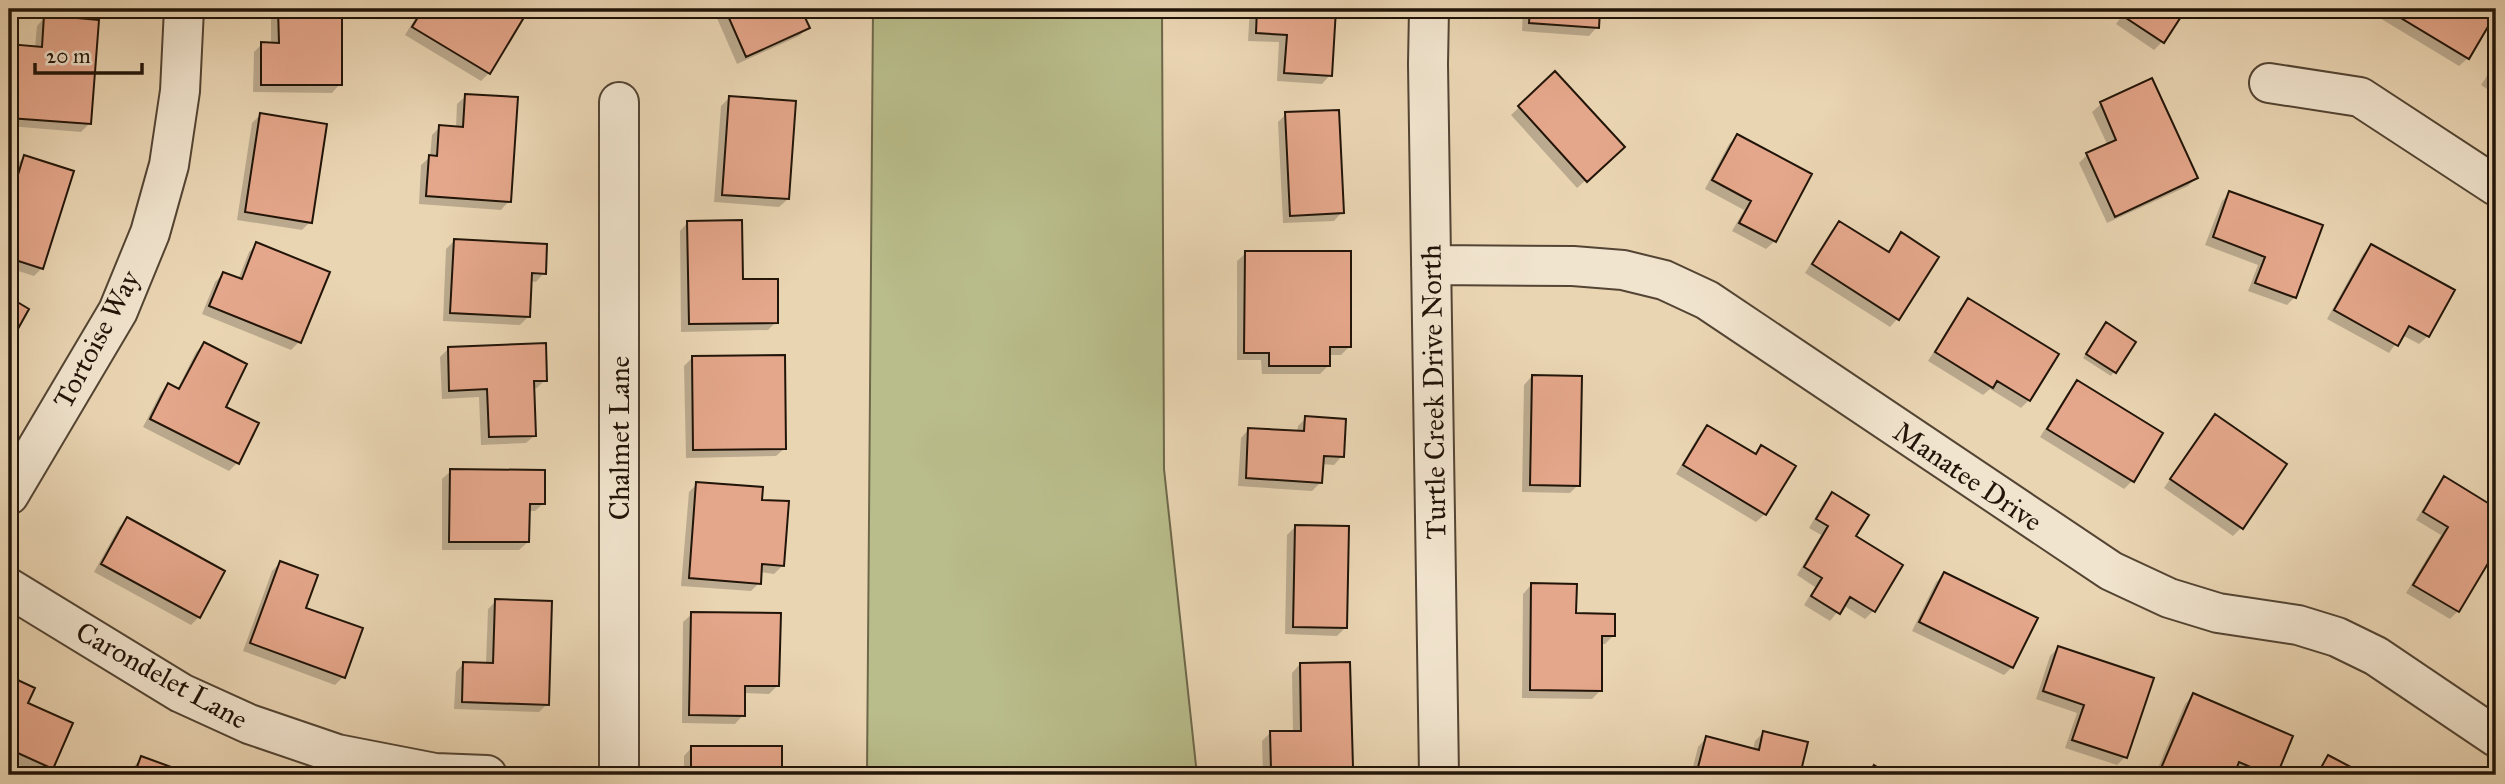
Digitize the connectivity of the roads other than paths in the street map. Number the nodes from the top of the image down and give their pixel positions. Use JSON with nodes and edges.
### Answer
{"nodes":[{"id":1,"x":184,"y":9,"type":"edge"},
{"id":2,"x":1429,"y":9,"type":"edge"},
{"id":3,"x":2269,"y":83,"type":"dead end"},
{"id":4,"x":619,"y":102,"type":"dead end"},
{"id":5,"x":2496,"y":186,"type":"edge"},
{"id":6,"x":1431,"y":265,"type":"junction"},
{"id":7,"x":9,"y":495,"type":"edge"},
{"id":8,"x":9,"y":588,"type":"edge"},
{"id":9,"x":2491,"y":723,"type":"edge"},
{"id":10,"x":487,"y":775,"type":"edge"},
{"id":11,"x":619,"y":775,"type":"edge"},
{"id":12,"x":1439,"y":775,"type":"edge"}],
"edges":[{"from":1,"to":7,"type":"street","name":"Tortoise Way"},
{"from":2,"to":6,"type":"street","name":"Turtle Creek Drive North"},
{"from":3,"to":5,"type":"street"},
{"from":4,"to":11,"type":"street","name":"Chalmet Lane"},
{"from":6,"to":9,"type":"street","name":"Manatee Drive"},
{"from":6,"to":12,"type":"street","name":"Turtle Creek Drive North"},
{"from":8,"to":10,"type":"street","name":"Carondelet Lane"}]}
